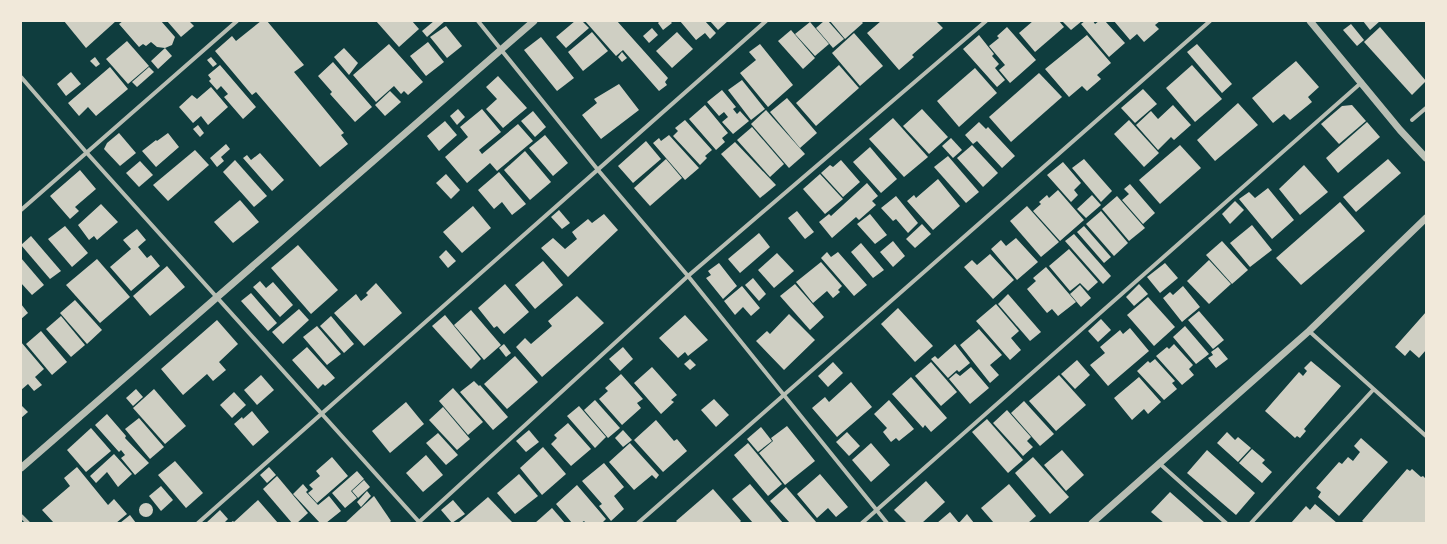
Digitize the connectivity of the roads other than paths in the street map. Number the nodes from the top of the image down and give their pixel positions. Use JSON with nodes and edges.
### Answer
{"nodes":[{"id":1,"x":237,"y":21,"type":"edge"},
{"id":2,"x":478,"y":21,"type":"edge"},
{"id":3,"x":534,"y":21,"type":"edge"},
{"id":4,"x":766,"y":21,"type":"edge"},
{"id":5,"x":986,"y":21,"type":"edge"},
{"id":6,"x":1210,"y":21,"type":"edge"},
{"id":7,"x":1310,"y":21,"type":"edge"},
{"id":8,"x":501,"y":50,"type":"junction"},
{"id":9,"x":21,"y":78,"type":"edge"},
{"id":10,"x":1362,"y":82,"type":"junction"},
{"id":11,"x":1426,"y":108,"type":"edge"},
{"id":12,"x":1412,"y":120,"type":"dead end"},
{"id":13,"x":86,"y":152,"type":"junction"},
{"id":14,"x":1426,"y":158,"type":"edge"},
{"id":15,"x":598,"y":170,"type":"junction"},
{"id":16,"x":21,"y":210,"type":"edge"},
{"id":17,"x":1426,"y":218,"type":"edge"},
{"id":18,"x":688,"y":276,"type":"junction"},
{"id":19,"x":216,"y":297,"type":"junction"},
{"id":20,"x":1309,"y":331,"type":"junction"},
{"id":21,"x":1373,"y":390,"type":"junction"},
{"id":22,"x":784,"y":394,"type":"junction"},
{"id":23,"x":322,"y":414,"type":"junction"},
{"id":24,"x":1426,"y":436,"type":"edge"},
{"id":25,"x":1158,"y":463,"type":"junction"},
{"id":26,"x":21,"y":468,"type":"edge"},
{"id":27,"x":877,"y":510,"type":"junction"},
{"id":28,"x":21,"y":516,"type":"edge"},
{"id":29,"x":28,"y":523,"type":"edge"},
{"id":30,"x":198,"y":523,"type":"edge"},
{"id":31,"x":419,"y":523,"type":"edge"},
{"id":32,"x":638,"y":523,"type":"edge"},
{"id":33,"x":862,"y":523,"type":"edge"},
{"id":34,"x":887,"y":523,"type":"edge"},
{"id":35,"x":1092,"y":523,"type":"edge"},
{"id":36,"x":1226,"y":523,"type":"edge"},
{"id":37,"x":1251,"y":523,"type":"edge"}],
"edges":[{"from":1,"to":13,"type":"street"},
{"from":2,"to":8,"type":"street"},
{"from":3,"to":8,"type":"street"},
{"from":4,"to":15,"type":"street"},
{"from":5,"to":18,"type":"street"},
{"from":6,"to":22,"type":"street"},
{"from":7,"to":10,"type":"street"},
{"from":8,"to":15,"type":"street"},
{"from":8,"to":19,"type":"street"},
{"from":9,"to":13,"type":"street"},
{"from":10,"to":14,"type":"street"},
{"from":10,"to":27,"type":"street"},
{"from":11,"to":12,"type":"street"},
{"from":13,"to":16,"type":"street"},
{"from":13,"to":19,"type":"street"},
{"from":15,"to":18,"type":"street"},
{"from":15,"to":23,"type":"street"},
{"from":17,"to":20,"type":"street"},
{"from":18,"to":22,"type":"street"},
{"from":18,"to":31,"type":"street"},
{"from":19,"to":23,"type":"street"},
{"from":19,"to":26,"type":"street"},
{"from":20,"to":21,"type":"street"},
{"from":20,"to":25,"type":"street"},
{"from":21,"to":24,"type":"street"},
{"from":21,"to":37,"type":"street"},
{"from":22,"to":27,"type":"street"},
{"from":22,"to":32,"type":"street"},
{"from":23,"to":30,"type":"street"},
{"from":23,"to":31,"type":"street"},
{"from":25,"to":35,"type":"street"},
{"from":25,"to":36,"type":"street"},
{"from":27,"to":33,"type":"street"},
{"from":27,"to":34,"type":"street"},
{"from":28,"to":29,"type":"street"}]}
